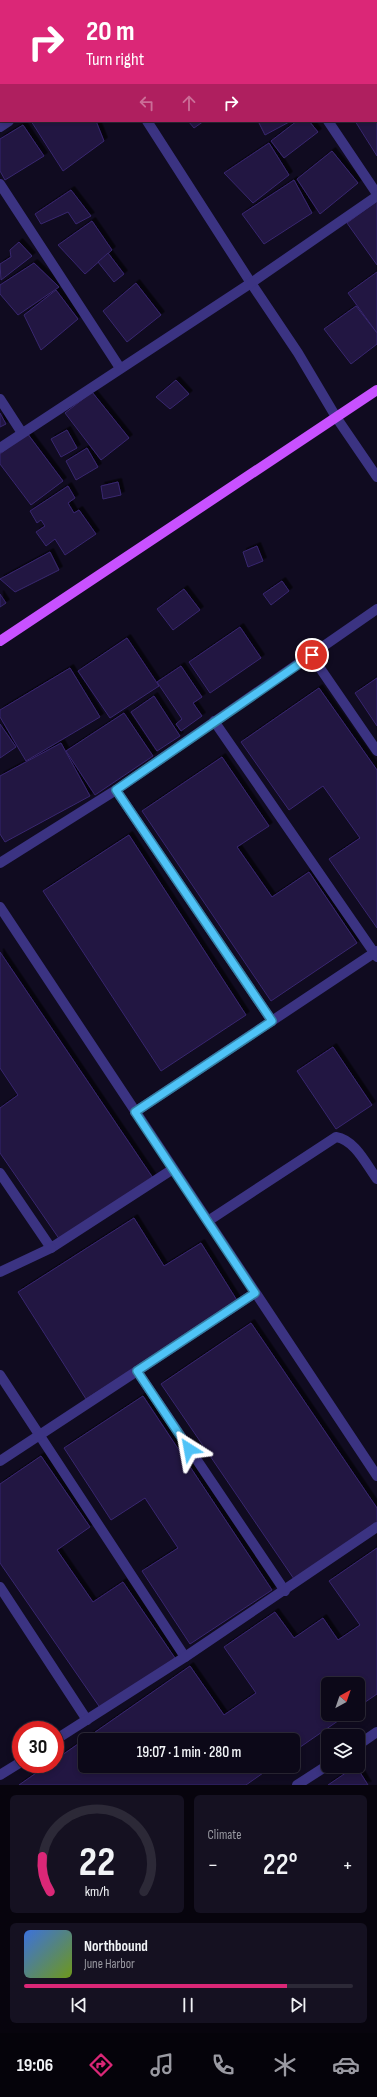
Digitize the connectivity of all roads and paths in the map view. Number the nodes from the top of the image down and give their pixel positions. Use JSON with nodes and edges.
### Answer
{"nodes":[{"id":1,"x":148,"y":122,"type":"edge"},
{"id":2,"x":329,"y":122,"type":"edge"},
{"id":3,"x":0,"y":184,"type":"edge"},
{"id":4,"x":377,"y":195,"type":"edge"},
{"id":5,"x":251,"y":283,"type":"junction"},
{"id":6,"x":120,"y":368,"type":"junction"},
{"id":7,"x":377,"y":390,"type":"edge"},
{"id":8,"x":0,"y":399,"type":"edge"},
{"id":9,"x":336,"y":417,"type":"junction"},
{"id":10,"x":22,"y":433,"type":"junction"},
{"id":11,"x":0,"y":448,"type":"edge"},
{"id":12,"x":377,"y":477,"type":"edge"},
{"id":13,"x":377,"y":609,"type":"edge"},
{"id":14,"x":0,"y":641,"type":"edge"},
{"id":15,"x":312,"y":655,"type":"junction"},
{"id":16,"x":214,"y":721,"type":"junction"},
{"id":17,"x":377,"y":751,"type":"edge"},
{"id":18,"x":116,"y":790,"type":"junction"},
{"id":19,"x":0,"y":863,"type":"edge"},
{"id":20,"x":0,"y":907,"type":"edge"},
{"id":21,"x":376,"y":953,"type":"edge"},
{"id":22,"x":272,"y":1021,"type":"junction"},
{"id":23,"x":135,"y":1112,"type":"junction"},
{"id":24,"x":173,"y":1169,"type":"junction"},
{"id":25,"x":0,"y":1173,"type":"edge"},
{"id":26,"x":377,"y":1179,"type":"edge"},
{"id":27,"x":208,"y":1222,"type":"junction"},
{"id":28,"x":51,"y":1248,"type":"junction"},
{"id":29,"x":0,"y":1272,"type":"edge"},
{"id":30,"x":255,"y":1293,"type":"junction"},
{"id":31,"x":137,"y":1371,"type":"junction"},
{"id":32,"x":0,"y":1376,"type":"edge"},
{"id":33,"x":39,"y":1436,"type":"junction"},
{"id":34,"x":0,"y":1461,"type":"edge"},
{"id":35,"x":377,"y":1476,"type":"edge"},
{"id":36,"x":377,"y":1527,"type":"edge"},
{"id":37,"x":0,"y":1587,"type":"edge"},
{"id":38,"x":285,"y":1591,"type":"junction"},
{"id":39,"x":185,"y":1657,"type":"junction"},
{"id":40,"x":87,"y":1720,"type":"junction"},
{"id":41,"x":377,"y":1732,"type":"edge"},
{"id":42,"x":64,"y":1734,"type":"edge"},
{"id":43,"x":365,"y":1740,"type":"edge"},
{"id":44,"x":12,"y":1768,"type":"edge"},
{"id":45,"x":321,"y":1769,"type":"edge"},
{"id":46,"x":0,"y":1775,"type":"edge"},
{"id":47,"x":297,"y":1785,"type":"edge"}],
"edges":[{"from":1,"to":5,"type":"street"},
{"from":2,"to":4,"type":"street"},
{"from":3,"to":6,"type":"street"},
{"from":4,"to":5,"type":"street"},
{"from":5,"to":6,"type":"street"},
{"from":5,"to":9,"type":"street"},
{"from":6,"to":10,"type":"street"},
{"from":7,"to":9,"type":"main road"},
{"from":8,"to":10,"type":"street"},
{"from":9,"to":12,"type":"street"},
{"from":9,"to":14,"type":"main road"},
{"from":10,"to":11,"type":"street"},
{"from":13,"to":15,"type":"street"},
{"from":15,"to":16,"type":"street"},
{"from":15,"to":17,"type":"street"},
{"from":16,"to":18,"type":"street"},
{"from":16,"to":21,"type":"street"},
{"from":18,"to":19,"type":"street"},
{"from":18,"to":22,"type":"street"},
{"from":20,"to":23,"type":"street"},
{"from":21,"to":22,"type":"street"},
{"from":22,"to":23,"type":"street"},
{"from":23,"to":24,"type":"street"},
{"from":24,"to":27,"type":"street"},
{"from":24,"to":28,"type":"street"},
{"from":25,"to":28,"type":"street"},
{"from":26,"to":27,"type":"street"},
{"from":27,"to":30,"type":"street"},
{"from":28,"to":29,"type":"street"},
{"from":30,"to":31,"type":"street"},
{"from":30,"to":35,"type":"street"},
{"from":31,"to":33,"type":"street"},
{"from":31,"to":38,"type":"street"},
{"from":32,"to":33,"type":"street"},
{"from":33,"to":34,"type":"street"},
{"from":33,"to":39,"type":"street"},
{"from":36,"to":38,"type":"street"},
{"from":37,"to":40,"type":"street"},
{"from":38,"to":39,"type":"street"},
{"from":39,"to":40,"type":"street"},
{"from":40,"to":42,"type":"street"},
{"from":41,"to":43,"type":"street"},
{"from":44,"to":46,"type":"street"},
{"from":45,"to":47,"type":"street"}]}
